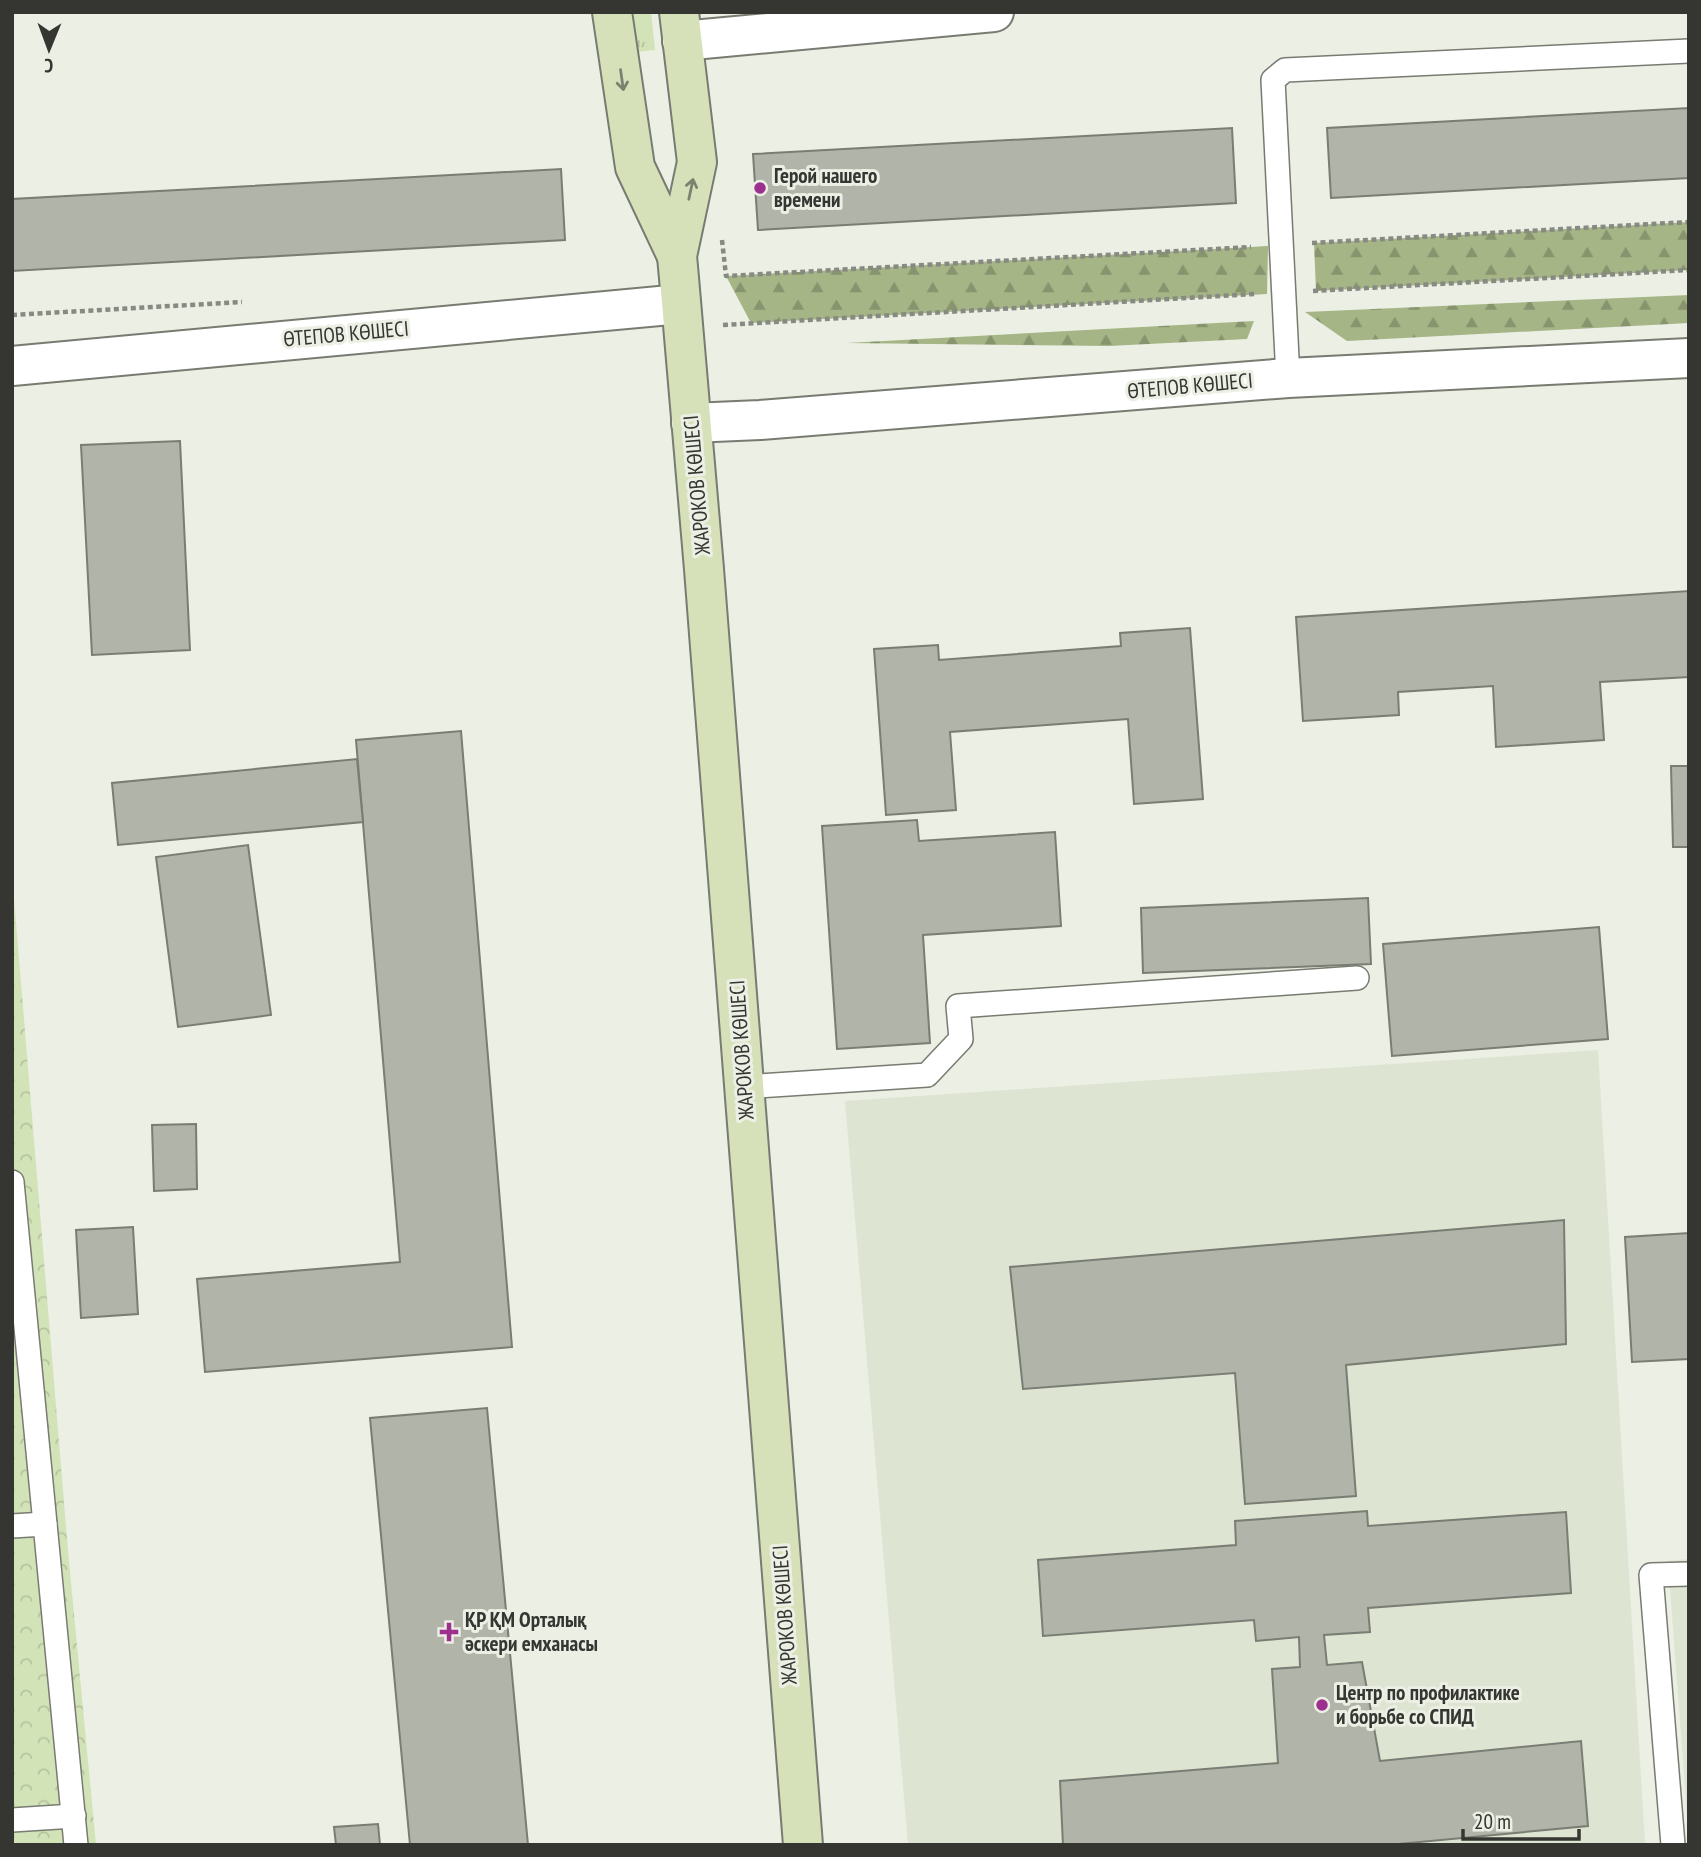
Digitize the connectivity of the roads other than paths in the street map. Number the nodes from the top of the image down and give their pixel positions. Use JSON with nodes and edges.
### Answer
{"nodes":[{"id":1,"x":612,"y":12,"type":"edge"},
{"id":2,"x":994,"y":12,"type":"edge"},
{"id":3,"x":680,"y":27,"type":"edge"},
{"id":4,"x":1689,"y":51,"type":"edge"},
{"id":5,"x":677,"y":256,"type":"junction"},
{"id":6,"x":681,"y":304,"type":"junction"},
{"id":7,"x":1689,"y":358,"type":"edge"},
{"id":8,"x":12,"y":366,"type":"edge"},
{"id":9,"x":1288,"y":378,"type":"junction"},
{"id":10,"x":691,"y":423,"type":"junction"},
{"id":11,"x":1357,"y":978,"type":"dead end"},
{"id":12,"x":744,"y":1087,"type":"junction"},
{"id":13,"x":12,"y":1182,"type":"edge"},
{"id":14,"x":45,"y":1524,"type":"junction"},
{"id":15,"x":12,"y":1526,"type":"edge"},
{"id":16,"x":1689,"y":1574,"type":"edge"},
{"id":17,"x":74,"y":1816,"type":"junction"},
{"id":18,"x":12,"y":1820,"type":"edge"},
{"id":19,"x":76,"y":1845,"type":"edge"},
{"id":20,"x":803,"y":1845,"type":"edge"},
{"id":21,"x":1673,"y":1845,"type":"edge"}],
"edges":[{"from":1,"to":5,"type":"main road","name":"ЖАРОКОВ КӨШЕСІ","one_way":true},
{"from":2,"to":3,"type":"street"},
{"from":5,"to":3,"type":"main road","name":"ЖАРОКОВ КӨШЕСІ","one_way":true},
{"from":4,"to":9,"type":"lane"},
{"from":5,"to":6,"type":"main road","name":"ЖАРОКОВ КӨШЕСІ"},
{"from":6,"to":8,"type":"street","name":"ӨТЕПОВ КӨШЕСІ"},
{"from":6,"to":10,"type":"main road","name":"ЖАРОКОВ КӨШЕСІ"},
{"from":7,"to":9,"type":"street","name":"ӨТЕПОВ КӨШЕСІ"},
{"from":9,"to":10,"type":"street","name":"ӨТЕПОВ КӨШЕСІ"},
{"from":10,"to":12,"type":"main road","name":"ЖАРОКОВ КӨШЕСІ"},
{"from":11,"to":12,"type":"lane"},
{"from":12,"to":20,"type":"main road","name":"ЖАРОКОВ КӨШЕСІ"},
{"from":13,"to":14,"type":"lane"},
{"from":14,"to":15,"type":"lane"},
{"from":14,"to":17,"type":"lane"},
{"from":16,"to":21,"type":"lane"},
{"from":17,"to":18,"type":"lane"},
{"from":17,"to":19,"type":"lane"}]}
